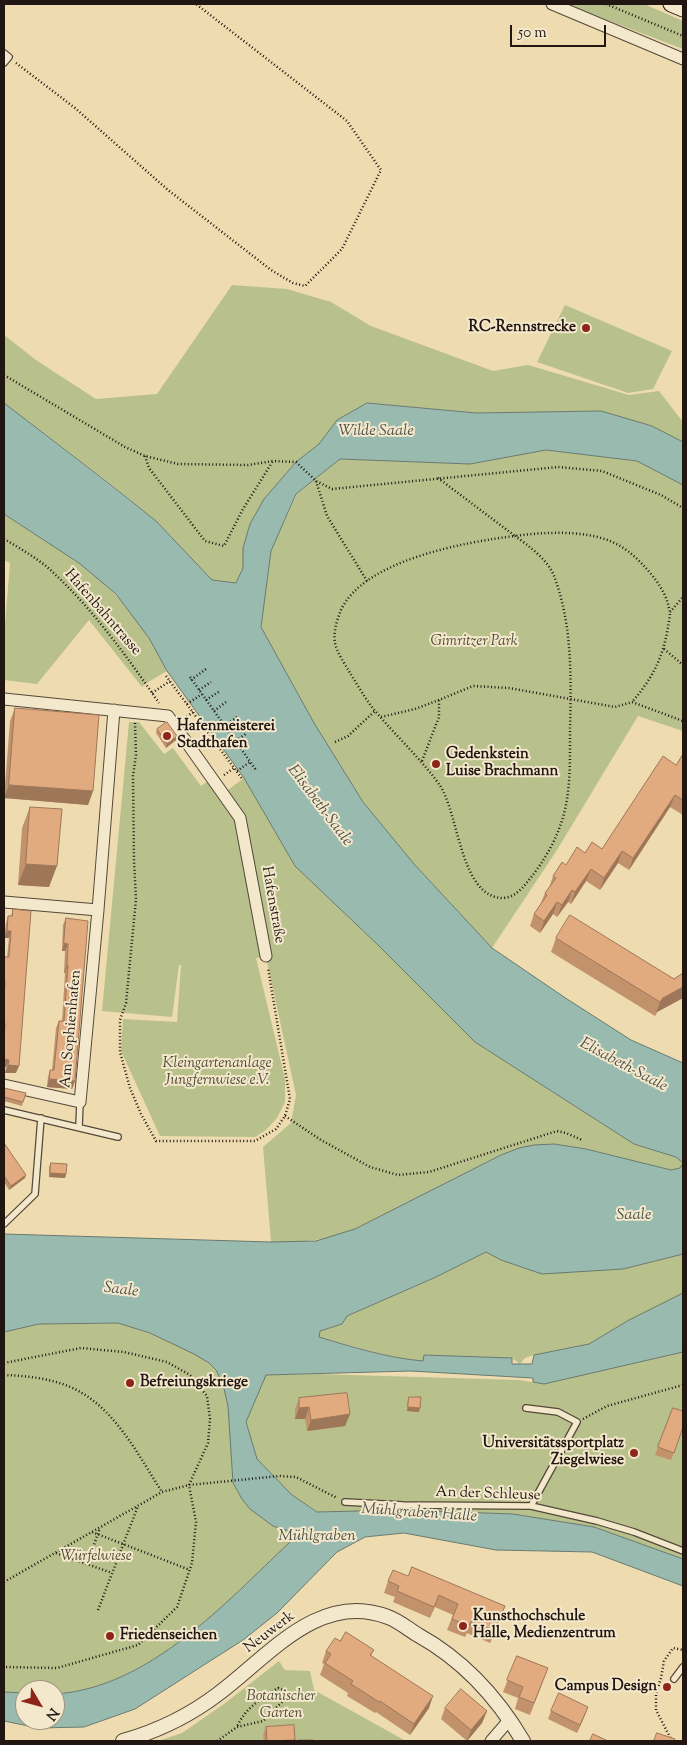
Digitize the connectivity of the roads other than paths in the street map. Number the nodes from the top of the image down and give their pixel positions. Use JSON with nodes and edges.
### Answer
{"nodes":[{"id":1,"x":552,"y":4,"type":"edge"},
{"id":2,"x":671,"y":4,"type":"edge"},
{"id":3,"x":683,"y":9,"type":"edge"},
{"id":4,"x":6,"y":55,"type":"edge"},
{"id":5,"x":683,"y":59,"type":"edge"},
{"id":6,"x":4,"y":63,"type":"edge"},
{"id":7,"x":4,"y":699,"type":"edge"},
{"id":8,"x":114,"y":710,"type":"junction"},
{"id":9,"x":4,"y":902,"type":"edge"},
{"id":10,"x":98,"y":910,"type":"junction"},
{"id":11,"x":266,"y":956,"type":"road end"},
{"id":12,"x":4,"y":1085,"type":"edge"},
{"id":13,"x":80,"y":1102,"type":"junction"},
{"id":14,"x":4,"y":1110,"type":"edge"},
{"id":15,"x":41,"y":1118,"type":"junction"},
{"id":16,"x":79,"y":1127,"type":"junction"},
{"id":17,"x":118,"y":1136,"type":"dead end"},
{"id":18,"x":4,"y":1224,"type":"edge"},
{"id":19,"x":526,"y":1408,"type":"dead end"},
{"id":20,"x":345,"y":1502,"type":"road end"},
{"id":21,"x":531,"y":1506,"type":"junction"},
{"id":22,"x":683,"y":1551,"type":"edge"},
{"id":23,"x":683,"y":1667,"type":"edge"},
{"id":24,"x":674,"y":1679,"type":"dead end"},
{"id":25,"x":510,"y":1719,"type":"junction"},
{"id":26,"x":123,"y":1741,"type":"edge"},
{"id":27,"x":491,"y":1741,"type":"edge"},
{"id":28,"x":524,"y":1741,"type":"edge"}],
"edges":[{"from":1,"to":5,"type":"street"},
{"from":2,"to":3,"type":"main road"},
{"from":4,"to":6,"type":"lane"},
{"from":7,"to":8,"type":"street"},
{"from":8,"to":10,"type":"street","name":"Am Sophienhafen"},
{"from":8,"to":11,"type":"street","name":"Hafenstraße"},
{"from":9,"to":10,"type":"street"},
{"from":10,"to":13,"type":"street","name":"Am Sophienhafen"},
{"from":12,"to":13,"type":"street","name":"Am Sophienhafen"},
{"from":13,"to":16,"type":"lane"},
{"from":14,"to":15,"type":"lane"},
{"from":15,"to":16,"type":"lane"},
{"from":15,"to":18,"type":"lane"},
{"from":16,"to":17,"type":"lane"},
{"from":19,"to":21,"type":"lane"},
{"from":20,"to":21,"type":"lane","name":"An der Schleuse"},
{"from":21,"to":22,"type":"lane","name":"An der Schleuse"},
{"from":23,"to":24,"type":"lane"},
{"from":25,"to":26,"type":"street","name":"Neuwerk"},
{"from":25,"to":27,"type":"street"},
{"from":25,"to":28,"type":"street","name":"Neuwerk"}]}
